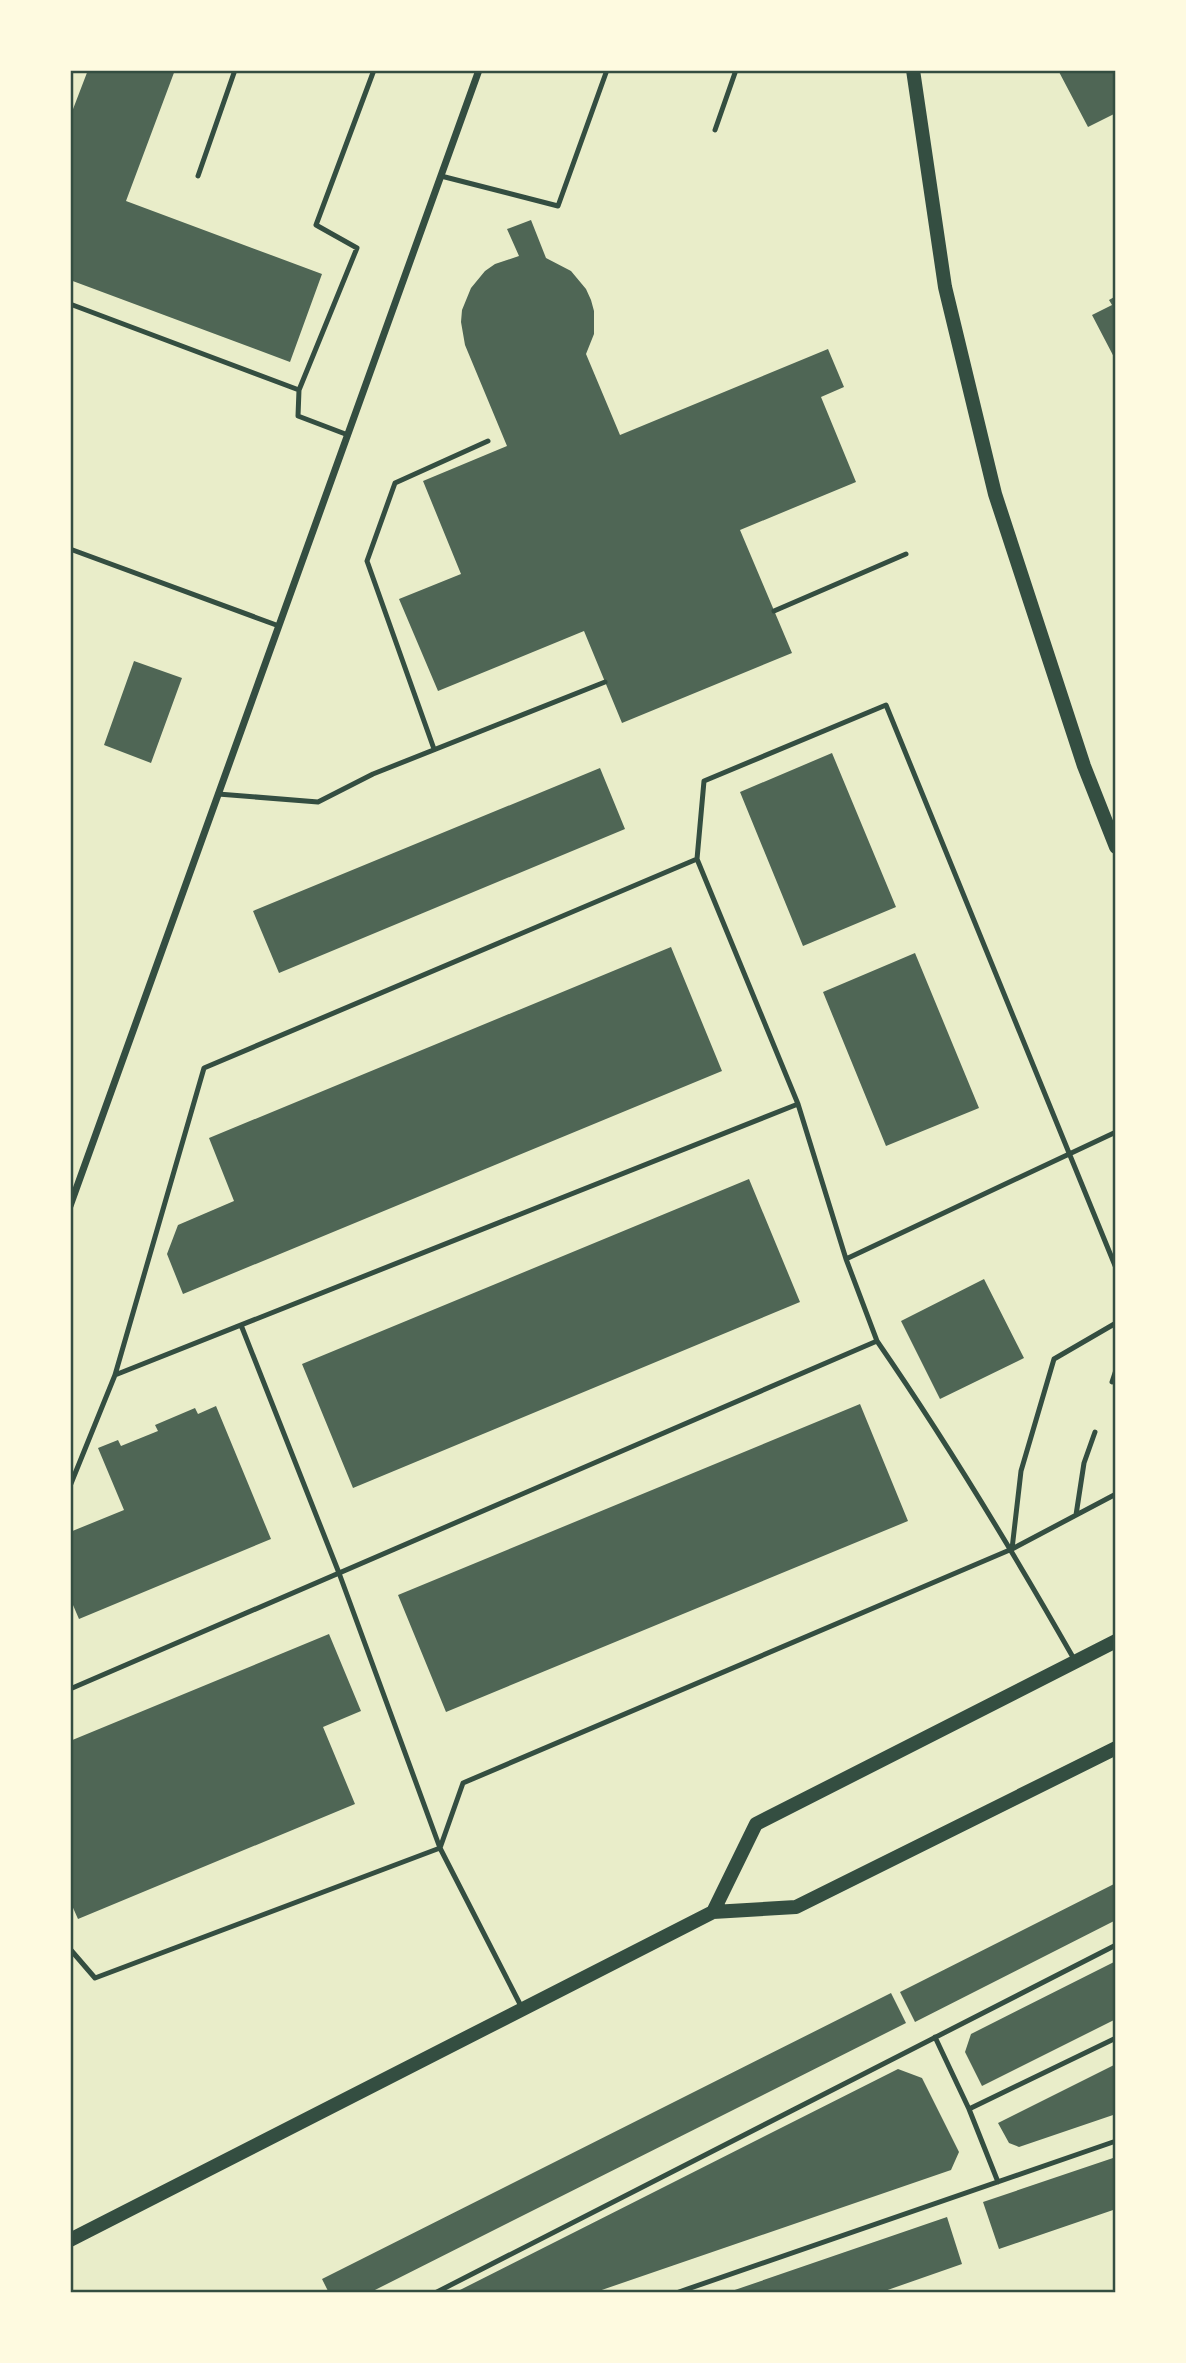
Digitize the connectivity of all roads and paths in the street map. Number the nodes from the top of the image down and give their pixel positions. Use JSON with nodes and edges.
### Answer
{"nodes":[{"id":1,"x":235,"y":70,"type":"edge"},
{"id":2,"x":374,"y":70,"type":"edge"},
{"id":3,"x":479,"y":70,"type":"edge"},
{"id":4,"x":607,"y":70,"type":"edge"},
{"id":5,"x":736,"y":70,"type":"edge"},
{"id":6,"x":913,"y":70,"type":"edge"},
{"id":7,"x":715,"y":130,"type":"dead end"},
{"id":8,"x":198,"y":176,"type":"dead end"},
{"id":9,"x":440,"y":176,"type":"junction"},
{"id":10,"x":70,"y":304,"type":"edge"},
{"id":11,"x":299,"y":390,"type":"junction"},
{"id":12,"x":348,"y":435,"type":"junction"},
{"id":13,"x":488,"y":441,"type":"dead end"},
{"id":14,"x":70,"y":549,"type":"edge"},
{"id":15,"x":906,"y":554,"type":"dead end"},
{"id":16,"x":774,"y":611,"type":"dead end"},
{"id":17,"x":279,"y":626,"type":"junction"},
{"id":18,"x":605,"y":682,"type":"dead end"},
{"id":19,"x":434,"y":749,"type":"junction"},
{"id":20,"x":218,"y":794,"type":"junction"},
{"id":21,"x":1116,"y":847,"type":"edge"},
{"id":22,"x":697,"y":859,"type":"junction"},
{"id":23,"x":798,"y":1104,"type":"junction"},
{"id":24,"x":1116,"y":1132,"type":"edge"},
{"id":25,"x":1069,"y":1154,"type":"junction"},
{"id":26,"x":70,"y":1206,"type":"edge"},
{"id":27,"x":846,"y":1259,"type":"junction"},
{"id":28,"x":1116,"y":1268,"type":"edge"},
{"id":29,"x":1116,"y":1323,"type":"edge"},
{"id":30,"x":241,"y":1325,"type":"junction"},
{"id":31,"x":877,"y":1340,"type":"junction"},
{"id":32,"x":1116,"y":1370,"type":"edge"},
{"id":33,"x":115,"y":1375,"type":"junction"},
{"id":34,"x":1112,"y":1382,"type":"dead end"},
{"id":35,"x":1095,"y":1432,"type":"dead end"},
{"id":36,"x":70,"y":1486,"type":"edge"},
{"id":37,"x":1116,"y":1494,"type":"edge"},
{"id":38,"x":1076,"y":1515,"type":"junction"},
{"id":39,"x":1012,"y":1549,"type":"junction"},
{"id":40,"x":339,"y":1573,"type":"junction"},
{"id":41,"x":1116,"y":1641,"type":"edge"},
{"id":42,"x":1075,"y":1662,"type":"junction"},
{"id":43,"x":70,"y":1689,"type":"edge"},
{"id":44,"x":1116,"y":1748,"type":"edge"},
{"id":45,"x":440,"y":1848,"type":"junction"},
{"id":46,"x":713,"y":1912,"type":"junction"},
{"id":47,"x":1116,"y":1945,"type":"edge"},
{"id":48,"x":70,"y":1949,"type":"edge"},
{"id":49,"x":522,"y":2009,"type":"junction"},
{"id":50,"x":935,"y":2037,"type":"junction"},
{"id":51,"x":1116,"y":2038,"type":"edge"},
{"id":52,"x":969,"y":2109,"type":"junction"},
{"id":53,"x":1116,"y":2141,"type":"edge"},
{"id":54,"x":998,"y":2182,"type":"junction"},
{"id":55,"x":70,"y":2240,"type":"edge"},
{"id":56,"x":435,"y":2293,"type":"edge"},
{"id":57,"x":676,"y":2293,"type":"edge"}],
"edges":[{"from":1,"to":8,"type":"lane"},
{"from":2,"to":11,"type":"lane"},
{"from":3,"to":9,"type":"street"},
{"from":4,"to":9,"type":"lane"},
{"from":5,"to":7,"type":"lane"},
{"from":6,"to":21,"type":"main road"},
{"from":9,"to":12,"type":"street"},
{"from":10,"to":11,"type":"lane"},
{"from":11,"to":12,"type":"lane"},
{"from":12,"to":17,"type":"street"},
{"from":13,"to":19,"type":"lane"},
{"from":14,"to":17,"type":"lane"},
{"from":15,"to":16,"type":"lane"},
{"from":17,"to":20,"type":"street"},
{"from":18,"to":19,"type":"lane"},
{"from":19,"to":20,"type":"lane"},
{"from":20,"to":26,"type":"street"},
{"from":22,"to":23,"type":"lane"},
{"from":22,"to":25,"type":"lane"},
{"from":22,"to":33,"type":"lane"},
{"from":23,"to":27,"type":"lane"},
{"from":23,"to":30,"type":"lane"},
{"from":24,"to":25,"type":"lane"},
{"from":25,"to":27,"type":"lane"},
{"from":25,"to":28,"type":"lane"},
{"from":27,"to":31,"type":"lane"},
{"from":29,"to":39,"type":"lane"},
{"from":30,"to":33,"type":"lane"},
{"from":30,"to":40,"type":"lane"},
{"from":31,"to":39,"type":"lane"},
{"from":31,"to":40,"type":"lane"},
{"from":32,"to":34,"type":"lane"},
{"from":33,"to":36,"type":"lane"},
{"from":35,"to":38,"type":"lane"},
{"from":37,"to":38,"type":"lane"},
{"from":38,"to":39,"type":"lane"},
{"from":39,"to":42,"type":"lane"},
{"from":39,"to":45,"type":"lane"},
{"from":40,"to":43,"type":"lane"},
{"from":40,"to":45,"type":"lane"},
{"from":41,"to":42,"type":"main road"},
{"from":42,"to":46,"type":"main road"},
{"from":44,"to":46,"type":"main road"},
{"from":45,"to":48,"type":"lane"},
{"from":45,"to":49,"type":"lane"},
{"from":46,"to":49,"type":"main road"},
{"from":47,"to":50,"type":"lane"},
{"from":49,"to":55,"type":"main road"},
{"from":50,"to":52,"type":"lane"},
{"from":50,"to":56,"type":"lane"},
{"from":51,"to":52,"type":"lane"},
{"from":52,"to":54,"type":"lane"},
{"from":53,"to":54,"type":"lane"},
{"from":54,"to":57,"type":"lane"}]}
